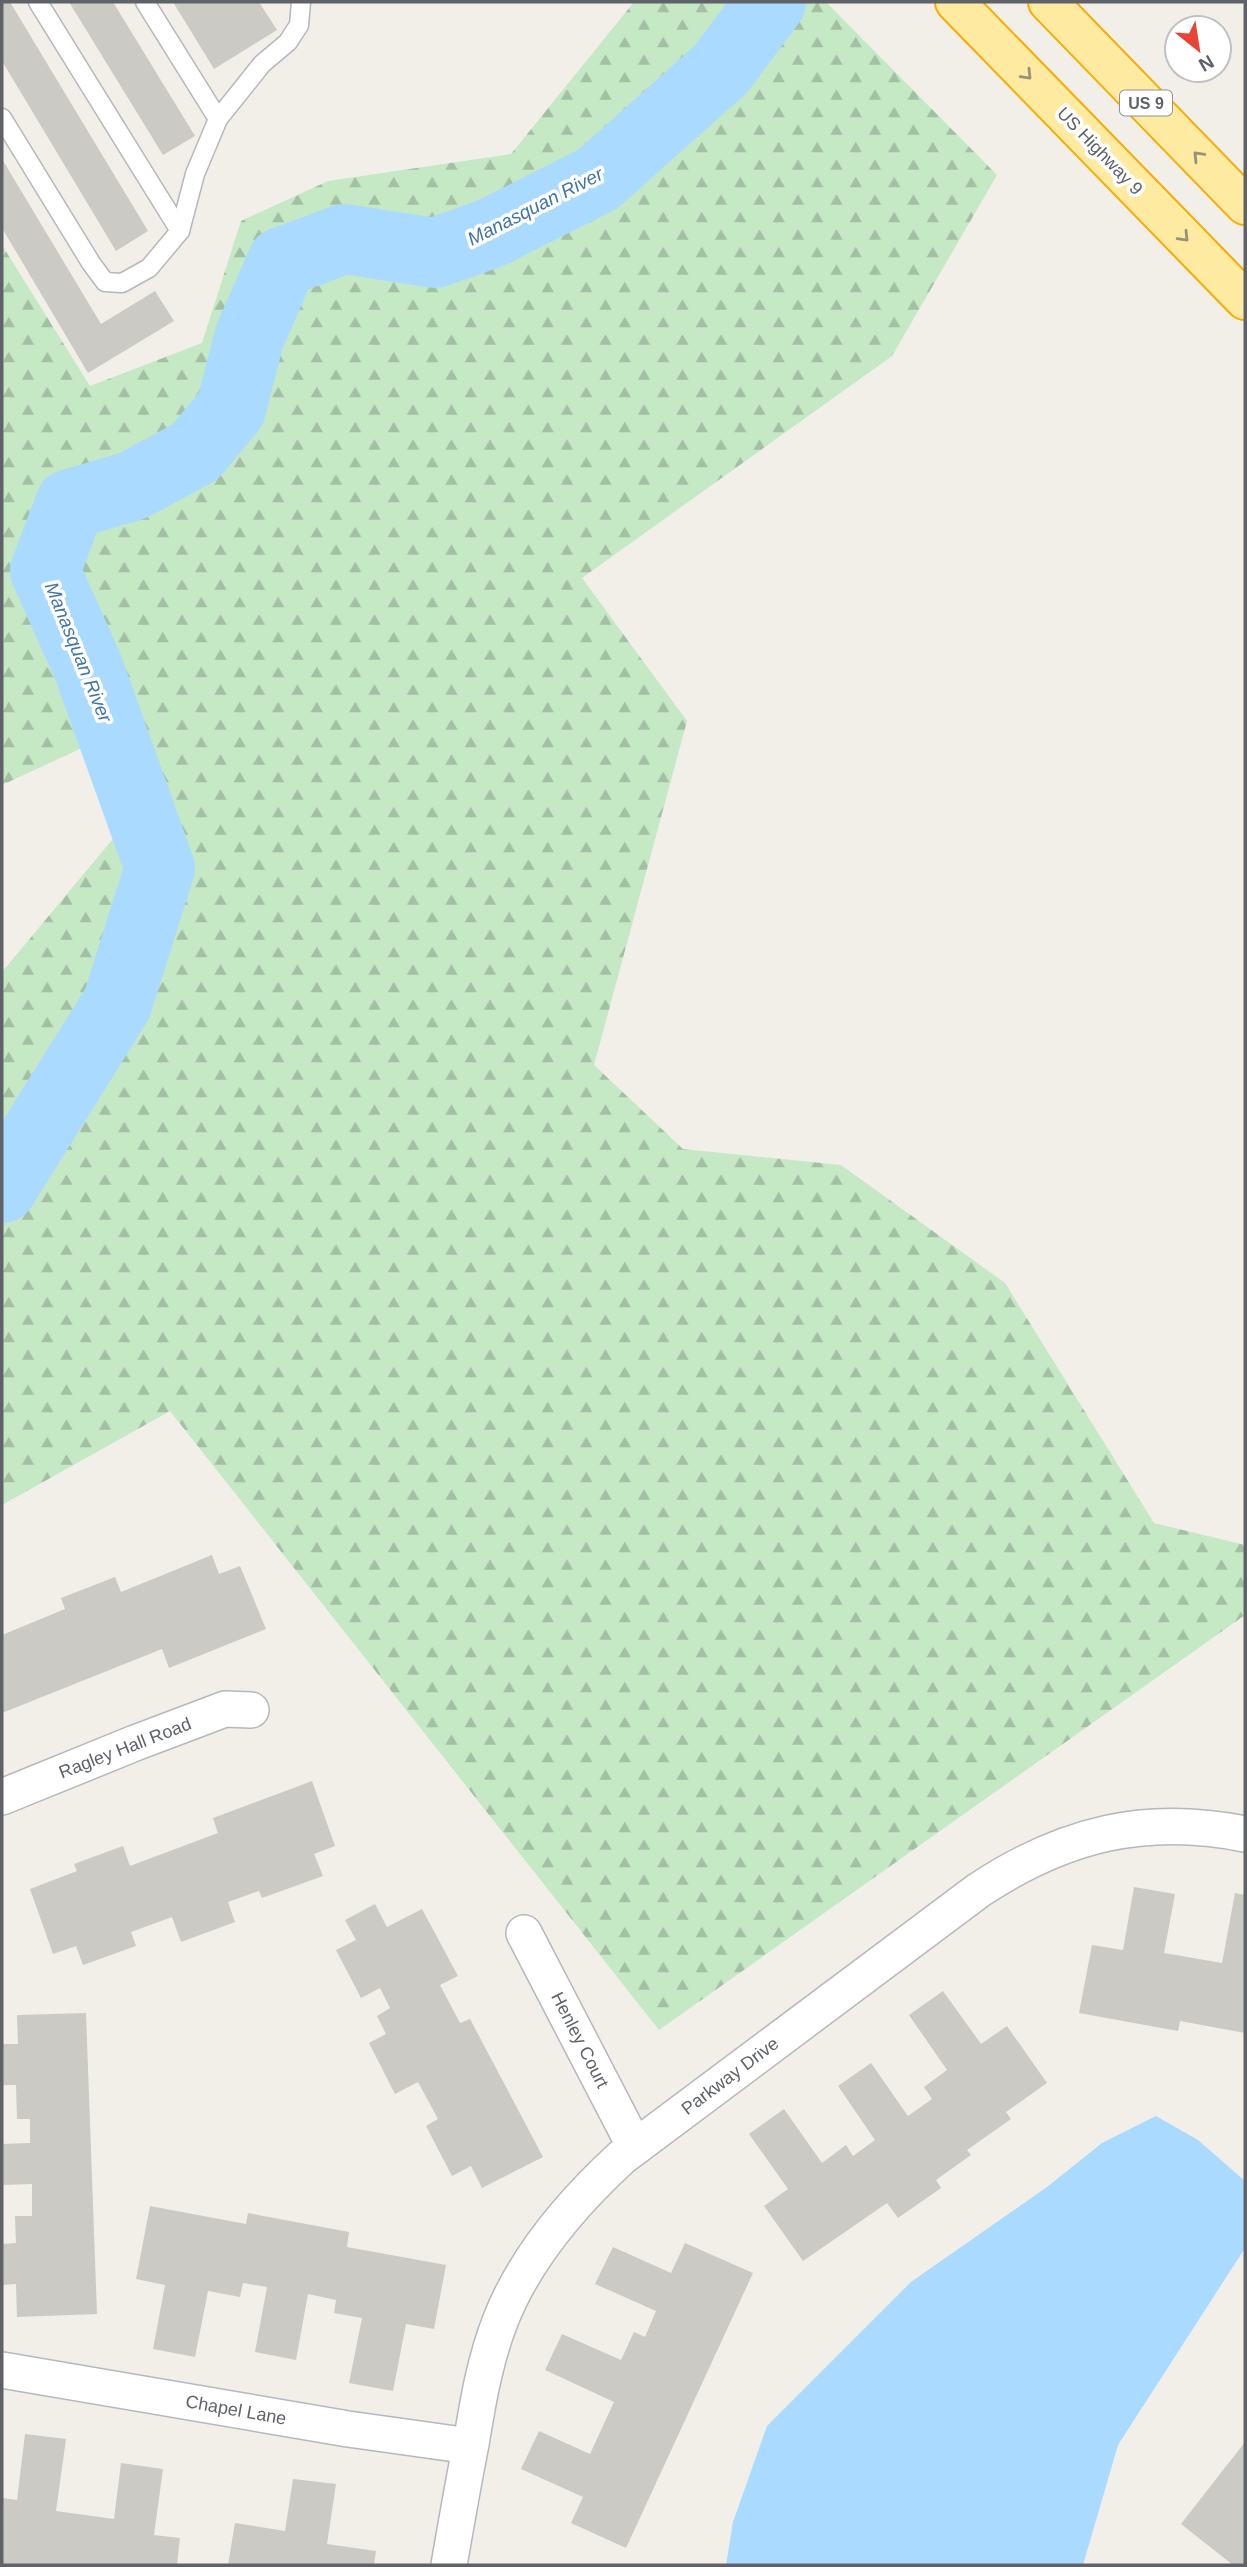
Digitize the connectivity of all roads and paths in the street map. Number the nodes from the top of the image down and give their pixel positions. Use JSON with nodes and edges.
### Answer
{"nodes":[{"id":1,"x":38,"y":2,"type":"edge"},
{"id":2,"x":145,"y":2,"type":"edge"},
{"id":3,"x":300,"y":2,"type":"edge"},
{"id":4,"x":1048,"y":2,"type":"edge"},
{"id":5,"x":967,"y":14,"type":"edge"},
{"id":6,"x":2,"y":118,"type":"edge"},
{"id":7,"x":218,"y":119,"type":"junction"},
{"id":8,"x":1244,"y":202,"type":"edge"},
{"id":9,"x":180,"y":231,"type":"junction"},
{"id":10,"x":1245,"y":300,"type":"edge"},
{"id":11,"x":251,"y":1710,"type":"dead end"},
{"id":12,"x":2,"y":1797,"type":"edge"},
{"id":13,"x":1245,"y":1834,"type":"edge"},
{"id":14,"x":524,"y":1933,"type":"dead end"},
{"id":15,"x":635,"y":2147,"type":"junction"},
{"id":16,"x":2,"y":2370,"type":"edge"},
{"id":17,"x":470,"y":2446,"type":"junction"},
{"id":18,"x":449,"y":2565,"type":"edge"}],
"edges":[{"from":1,"to":9,"type":"lane"},
{"from":2,"to":7,"type":"lane"},
{"from":3,"to":7,"type":"lane"},
{"from":8,"to":4,"type":"highway","number":"US 9","one_way":true},
{"from":5,"to":10,"type":"highway","name":"US Highway 9","one_way":true},
{"from":6,"to":9,"type":"lane"},
{"from":7,"to":9,"type":"lane"},
{"from":11,"to":12,"type":"street","name":"Ragley Hall Road"},
{"from":13,"to":15,"type":"street","name":"Parkway Drive"},
{"from":14,"to":15,"type":"street","name":"Henley Court"},
{"from":15,"to":17,"type":"street","name":"Parkway Drive"},
{"from":16,"to":17,"type":"street","name":"Chapel Lane"},
{"from":17,"to":18,"type":"street","name":"Parkway Drive"}]}
